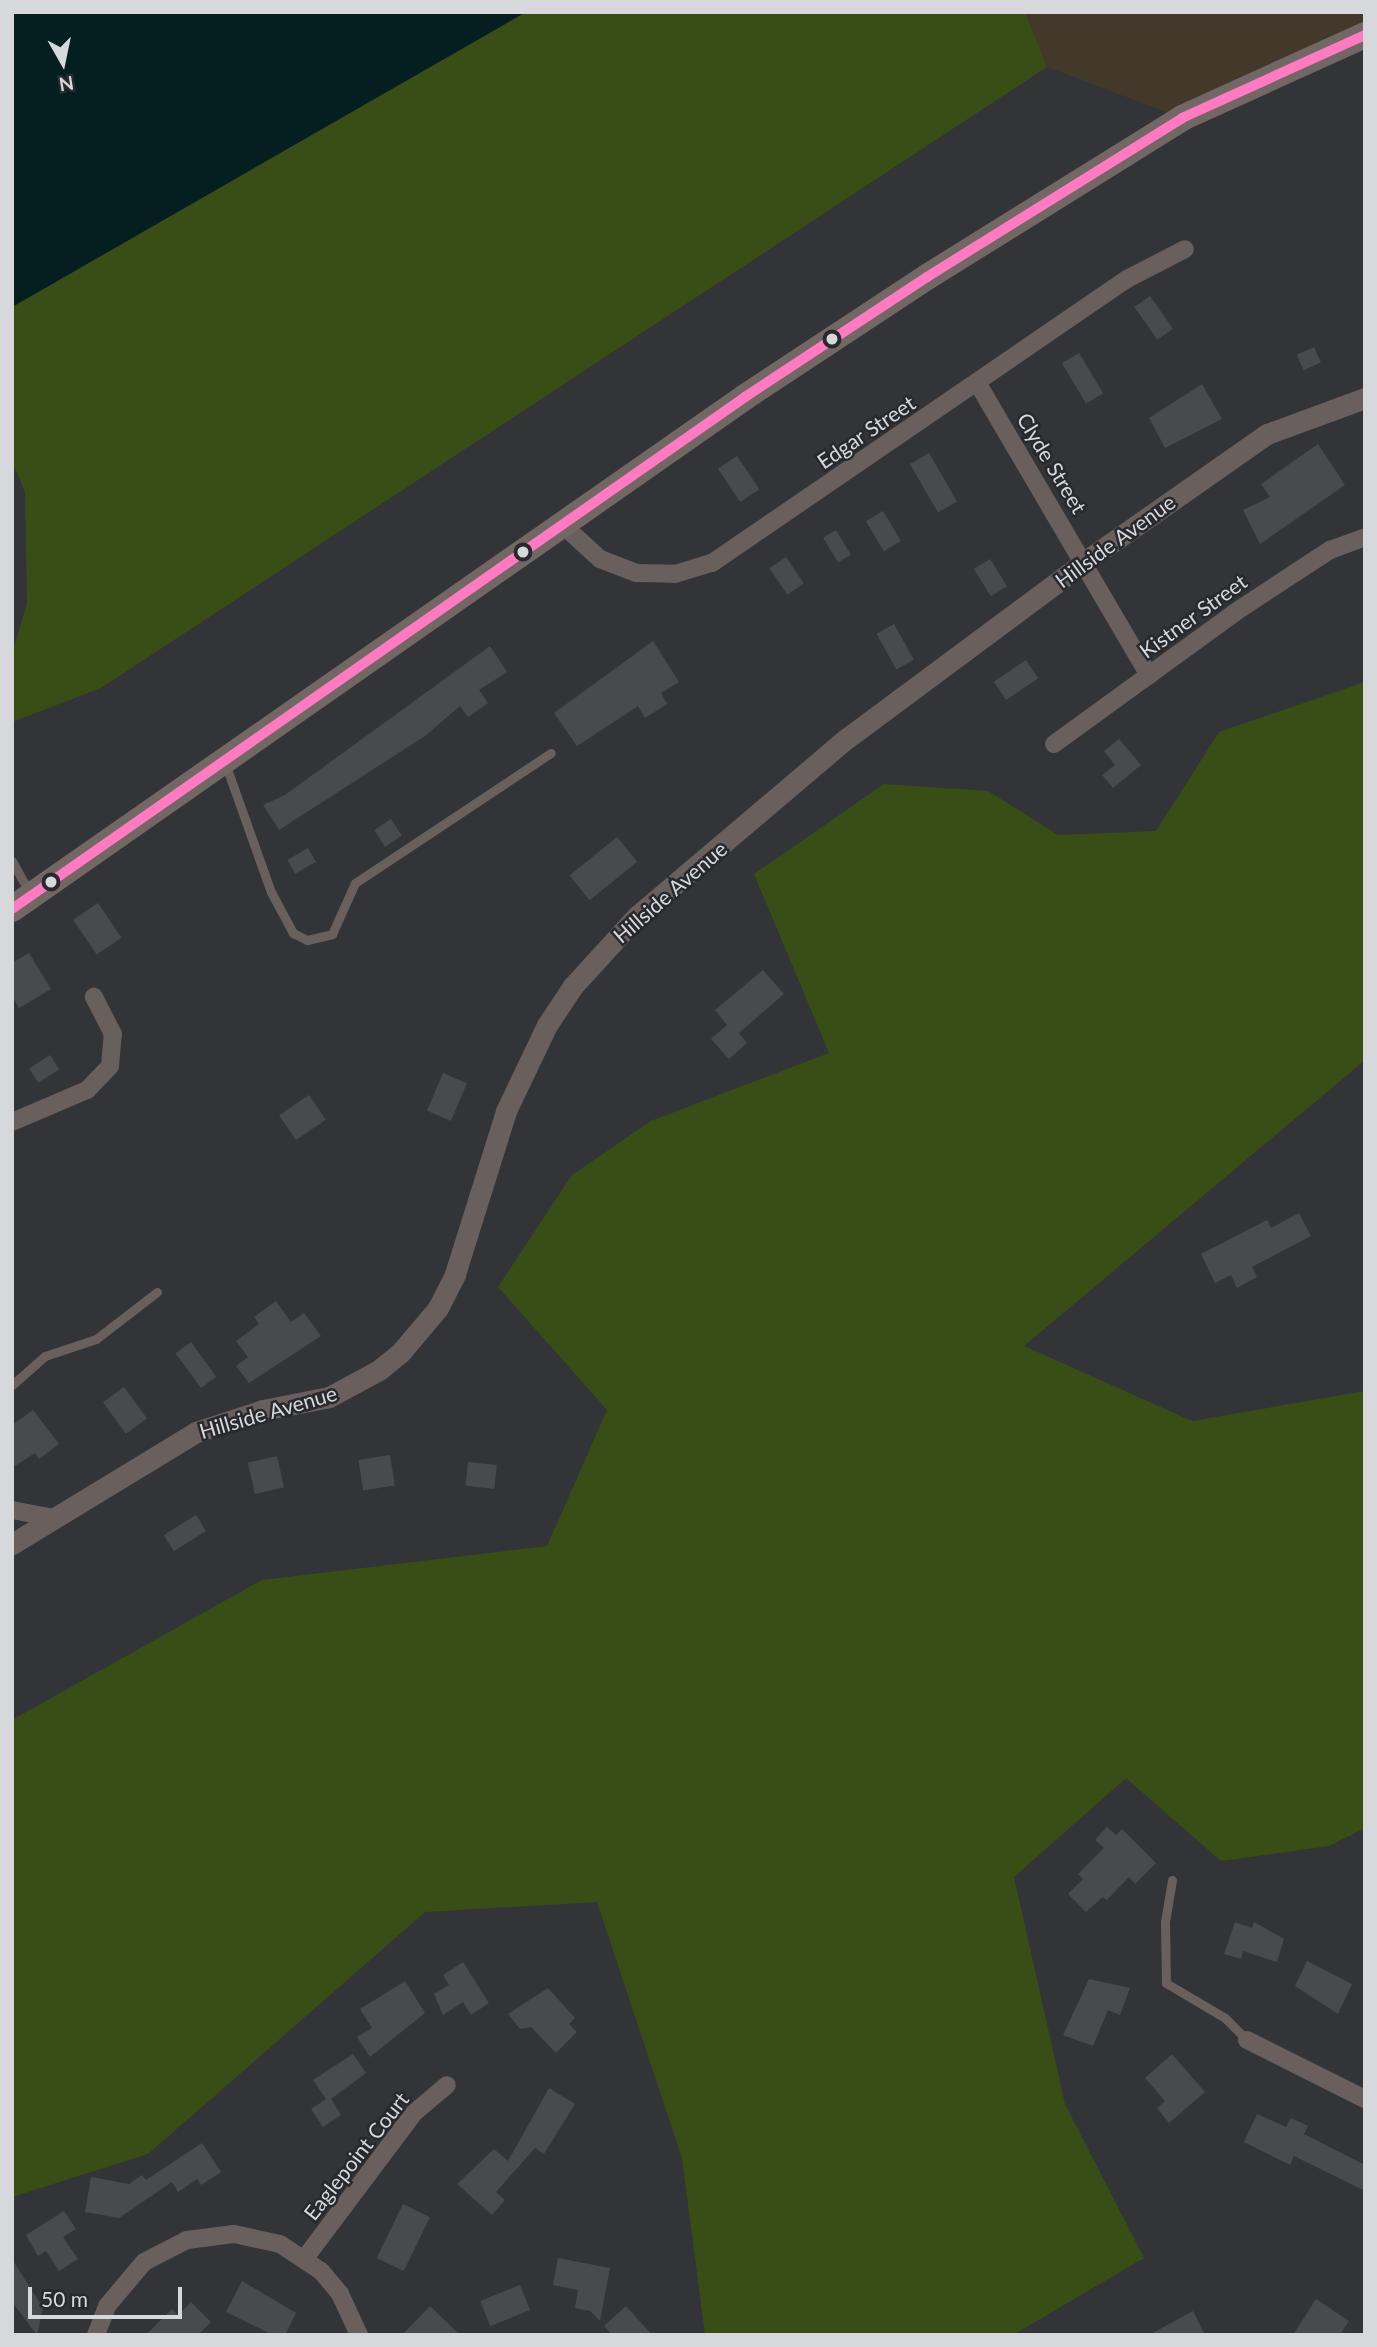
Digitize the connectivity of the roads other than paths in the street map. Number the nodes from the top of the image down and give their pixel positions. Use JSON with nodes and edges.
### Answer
{"nodes":[{"id":1,"x":1365,"y":35,"type":"edge"},
{"id":2,"x":1185,"y":249,"type":"dead end"},
{"id":3,"x":978,"y":384,"type":"junction"},
{"id":4,"x":1365,"y":398,"type":"edge"},
{"id":5,"x":564,"y":526,"type":"junction"},
{"id":6,"x":1365,"y":537,"type":"edge"},
{"id":7,"x":1084,"y":562,"type":"junction"},
{"id":8,"x":1149,"y":675,"type":"junction"},
{"id":9,"x":1054,"y":744,"type":"dead end"},
{"id":10,"x":551,"y":753,"type":"dead end"},
{"id":11,"x":225,"y":761,"type":"junction"},
{"id":12,"x":12,"y":861,"type":"edge"},
{"id":13,"x":21,"y":902,"type":"edge"},
{"id":14,"x":94,"y":997,"type":"dead end"},
{"id":15,"x":12,"y":1122,"type":"edge"},
{"id":16,"x":157,"y":1293,"type":"dead end"},
{"id":17,"x":12,"y":1385,"type":"edge"},
{"id":18,"x":12,"y":1510,"type":"edge"},
{"id":19,"x":54,"y":1518,"type":"junction"},
{"id":20,"x":12,"y":1544,"type":"edge"},
{"id":21,"x":1172,"y":1880,"type":"dead end"},
{"id":22,"x":1247,"y":2040,"type":"joint"},
{"id":23,"x":447,"y":2085,"type":"dead end"},
{"id":24,"x":1365,"y":2099,"type":"edge"},
{"id":25,"x":305,"y":2258,"type":"junction"},
{"id":26,"x":96,"y":2335,"type":"edge"},
{"id":27,"x":359,"y":2335,"type":"edge"}],
"edges":[{"from":1,"to":5,"type":"main road"},
{"from":2,"to":3,"type":"street","name":"Edgar Street"},
{"from":3,"to":5,"type":"street","name":"Edgar Street"},
{"from":3,"to":7,"type":"street","name":"Clyde Street"},
{"from":4,"to":7,"type":"street","name":"Hillside Avenue"},
{"from":5,"to":11,"type":"main road"},
{"from":6,"to":8,"type":"street","name":"Kistner Street"},
{"from":7,"to":8,"type":"street","name":"Clyde Street"},
{"from":7,"to":19,"type":"street","name":"Hillside Avenue"},
{"from":8,"to":9,"type":"street","name":"Kistner Street"},
{"from":10,"to":11,"type":"lane"},
{"from":11,"to":13,"type":"main road"},
{"from":12,"to":13,"type":"lane"},
{"from":14,"to":15,"type":"street"},
{"from":16,"to":17,"type":"lane"},
{"from":18,"to":19,"type":"street"},
{"from":19,"to":20,"type":"street","name":"Hillside Avenue"},
{"from":21,"to":22,"type":"lane"},
{"from":22,"to":24,"type":"street"},
{"from":23,"to":25,"type":"street","name":"Eaglepoint Court"},
{"from":25,"to":26,"type":"street"},
{"from":25,"to":27,"type":"street"}]}
